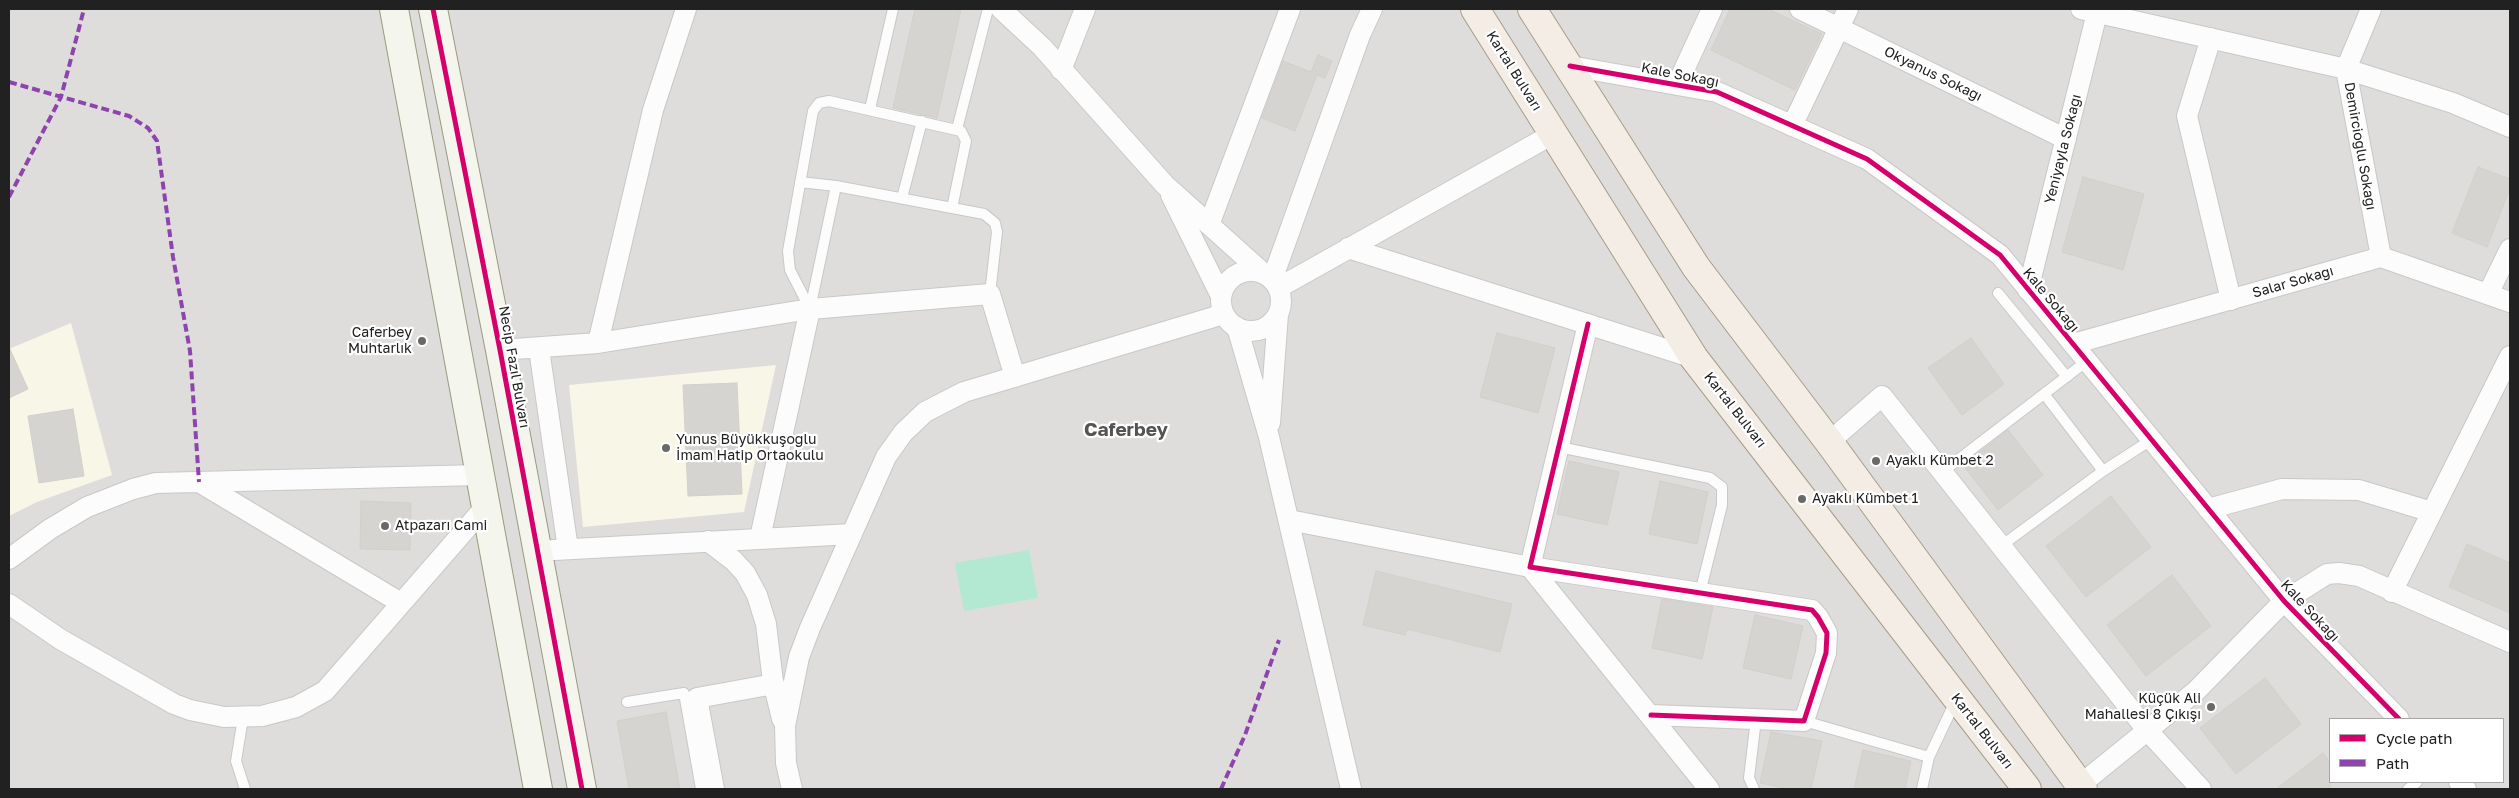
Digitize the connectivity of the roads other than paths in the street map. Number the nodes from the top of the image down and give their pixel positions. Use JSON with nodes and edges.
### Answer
{"nodes":[{"id":1,"x":394,"y":9,"type":"edge"},
{"id":2,"x":432,"y":9,"type":"edge"},
{"id":3,"x":686,"y":9,"type":"edge"},
{"id":4,"x":893,"y":9,"type":"edge"},
{"id":5,"x":988,"y":9,"type":"edge"},
{"id":6,"x":1001,"y":9,"type":"edge"},
{"id":7,"x":1085,"y":9,"type":"edge"},
{"id":8,"x":1290,"y":9,"type":"edge"},
{"id":9,"x":1372,"y":9,"type":"edge"},
{"id":10,"x":1475,"y":9,"type":"edge"},
{"id":11,"x":1532,"y":9,"type":"edge"},
{"id":12,"x":1712,"y":9,"type":"edge"},
{"id":13,"x":1800,"y":9,"type":"edge"},
{"id":14,"x":1848,"y":9,"type":"edge"},
{"id":15,"x":2092,"y":9,"type":"edge"},
{"id":16,"x":2371,"y":9,"type":"edge"},
{"id":17,"x":1839,"y":28,"type":"junction"},
{"id":18,"x":2211,"y":38,"type":"junction"},
{"id":19,"x":1570,"y":66,"type":"junction"},
{"id":20,"x":2346,"y":69,"type":"junction"},
{"id":21,"x":1061,"y":70,"type":"junction"},
{"id":22,"x":1677,"y":85,"type":"junction"},
{"id":23,"x":870,"y":109,"type":"junction"},
{"id":24,"x":922,"y":121,"type":"junction"},
{"id":25,"x":1792,"y":126,"type":"junction"},
{"id":26,"x":2510,"y":127,"type":"edge"},
{"id":27,"x":957,"y":129,"type":"junction"},
{"id":28,"x":1553,"y":134,"type":"junction"},
{"id":29,"x":2066,"y":139,"type":"junction"},
{"id":30,"x":800,"y":182,"type":"junction"},
{"id":31,"x":1165,"y":184,"type":"junction"},
{"id":32,"x":836,"y":186,"type":"junction"},
{"id":33,"x":902,"y":198,"type":"junction"},
{"id":34,"x":952,"y":208,"type":"junction"},
{"id":35,"x":1209,"y":224,"type":"junction"},
{"id":36,"x":1348,"y":248,"type":"junction"},
{"id":37,"x":2510,"y":249,"type":"edge"},
{"id":38,"x":2381,"y":257,"type":"junction"},
{"id":39,"x":1271,"y":281,"type":"junction"},
{"id":40,"x":2028,"y":290,"type":"junction"},
{"id":41,"x":1998,"y":293,"type":"dead end"},
{"id":42,"x":990,"y":294,"type":"junction"},
{"id":43,"x":2488,"y":294,"type":"junction"},
{"id":44,"x":2231,"y":300,"type":"junction"},
{"id":45,"x":2510,"y":302,"type":"edge"},
{"id":46,"x":810,"y":309,"type":"junction"},
{"id":47,"x":1228,"y":313,"type":"junction"},
{"id":48,"x":1278,"y":314,"type":"junction"},
{"id":49,"x":1588,"y":324,"type":"junction"},
{"id":50,"x":598,"y":343,"type":"junction"},
{"id":51,"x":2073,"y":344,"type":"junction"},
{"id":52,"x":539,"y":349,"type":"junction"},
{"id":53,"x":500,"y":350,"type":"junction"},
{"id":54,"x":2510,"y":356,"type":"edge"},
{"id":55,"x":1694,"y":358,"type":"junction"},
{"id":56,"x":2087,"y":361,"type":"junction"},
{"id":57,"x":1015,"y":377,"type":"junction"},
{"id":58,"x":2067,"y":377,"type":"junction"},
{"id":59,"x":2045,"y":395,"type":"junction"},
{"id":60,"x":1269,"y":437,"type":"junction"},
{"id":61,"x":2151,"y":440,"type":"junction"},
{"id":62,"x":1829,"y":442,"type":"junction"},
{"id":63,"x":1559,"y":447,"type":"junction"},
{"id":64,"x":2103,"y":471,"type":"junction"},
{"id":65,"x":1942,"y":472,"type":"junction"},
{"id":66,"x":480,"y":475,"type":"junction"},
{"id":67,"x":199,"y":482,"type":"junction"},
{"id":68,"x":486,"y":506,"type":"junction"},
{"id":69,"x":2208,"y":509,"type":"junction"},
{"id":70,"x":2432,"y":512,"type":"junction"},
{"id":71,"x":1289,"y":520,"type":"junction"},
{"id":72,"x":852,"y":534,"type":"junction"},
{"id":73,"x":760,"y":538,"type":"junction"},
{"id":74,"x":708,"y":541,"type":"junction"},
{"id":75,"x":2001,"y":546,"type":"junction"},
{"id":76,"x":568,"y":549,"type":"junction"},
{"id":77,"x":536,"y":551,"type":"junction"},
{"id":78,"x":9,"y":559,"type":"edge"},
{"id":79,"x":1530,"y":567,"type":"junction"},
{"id":80,"x":2392,"y":592,"type":"junction"},
{"id":81,"x":1700,"y":593,"type":"junction"},
{"id":82,"x":2284,"y":601,"type":"junction"},
{"id":83,"x":401,"y":603,"type":"junction"},
{"id":84,"x":9,"y":604,"type":"edge"},
{"id":85,"x":2510,"y":642,"type":"edge"},
{"id":86,"x":774,"y":684,"type":"junction"},
{"id":87,"x":1957,"y":699,"type":"junction"},
{"id":88,"x":627,"y":702,"type":"dead end"},
{"id":89,"x":1651,"y":715,"type":"junction"},
{"id":90,"x":243,"y":718,"type":"junction"},
{"id":91,"x":2398,"y":718,"type":"edge"},
{"id":92,"x":1756,"y":719,"type":"junction"},
{"id":93,"x":1804,"y":720,"type":"junction"},
{"id":94,"x":785,"y":726,"type":"junction"},
{"id":95,"x":2147,"y":730,"type":"junction"},
{"id":96,"x":1929,"y":756,"type":"junction"},
{"id":97,"x":2082,"y":787,"type":"edge"},
{"id":98,"x":245,"y":789,"type":"edge"},
{"id":99,"x":538,"y":789,"type":"edge"},
{"id":100,"x":582,"y":789,"type":"edge"},
{"id":101,"x":701,"y":789,"type":"edge"},
{"id":102,"x":714,"y":789,"type":"edge"},
{"id":103,"x":792,"y":789,"type":"edge"},
{"id":104,"x":1351,"y":789,"type":"edge"},
{"id":105,"x":1709,"y":789,"type":"edge"},
{"id":106,"x":1754,"y":789,"type":"edge"},
{"id":107,"x":1922,"y":789,"type":"edge"},
{"id":108,"x":2027,"y":789,"type":"edge"},
{"id":109,"x":2201,"y":789,"type":"edge"}],
"edges":[{"from":1,"to":66,"type":"street"},
{"from":2,"to":53,"type":"street","name":"Necip Fazıl Bulvarı"},
{"from":3,"to":50,"type":"street"},
{"from":4,"to":23,"type":"lane"},
{"from":5,"to":27,"type":"lane"},
{"from":6,"to":21,"type":"street"},
{"from":7,"to":21,"type":"street"},
{"from":8,"to":35,"type":"street"},
{"from":9,"to":39,"type":"street"},
{"from":10,"to":28,"type":"main road","name":"Kartal Bulvarı"},
{"from":11,"to":19,"type":"main road"},
{"from":12,"to":22,"type":"street"},
{"from":13,"to":17,"type":"street","name":"Okyanus Sokağı"},
{"from":14,"to":17,"type":"street"},
{"from":15,"to":18,"type":"street"},
{"from":15,"to":29,"type":"street","name":"Yeniyayla Sokağı"},
{"from":16,"to":20,"type":"street","name":"Demircioğlu Sokağı"},
{"from":17,"to":25,"type":"street"},
{"from":17,"to":29,"type":"street","name":"Okyanus Sokağı"},
{"from":18,"to":20,"type":"street"},
{"from":18,"to":44,"type":"street"},
{"from":19,"to":22,"type":"street","name":"Kale Sokağı"},
{"from":19,"to":62,"type":"main road"},
{"from":20,"to":26,"type":"street"},
{"from":20,"to":38,"type":"street","name":"Demircioğlu Sokağı"},
{"from":21,"to":31,"type":"street"},
{"from":22,"to":25,"type":"street","name":"Kale Sokağı"},
{"from":23,"to":24,"type":"lane"},
{"from":23,"to":30,"type":"lane"},
{"from":24,"to":27,"type":"lane"},
{"from":24,"to":33,"type":"lane"},
{"from":25,"to":40,"type":"street","name":"Kale Sokağı"},
{"from":27,"to":34,"type":"lane"},
{"from":28,"to":36,"type":"street"},
{"from":28,"to":55,"type":"main road","name":"Kartal Bulvarı"},
{"from":29,"to":40,"type":"street","name":"Yeniyayla Sokağı"},
{"from":30,"to":32,"type":"lane"},
{"from":30,"to":46,"type":"lane"},
{"from":31,"to":35,"type":"street"},
{"from":31,"to":47,"type":"street"},
{"from":32,"to":33,"type":"lane"},
{"from":32,"to":46,"type":"lane"},
{"from":33,"to":34,"type":"lane"},
{"from":34,"to":42,"type":"lane"},
{"from":35,"to":39,"type":"street"},
{"from":36,"to":39,"type":"street"},
{"from":36,"to":49,"type":"street"},
{"from":37,"to":43,"type":"street"},
{"from":38,"to":43,"type":"street"},
{"from":38,"to":44,"type":"street","name":"Salar Sokağı"},
{"from":39,"to":47,"type":"street"},
{"from":39,"to":48,"type":"street"},
{"from":40,"to":51,"type":"street","name":"Kale Sokağı"},
{"from":41,"to":58,"type":"lane"},
{"from":42,"to":46,"type":"street"},
{"from":42,"to":57,"type":"street"},
{"from":43,"to":45,"type":"street"},
{"from":44,"to":51,"type":"street","name":"Salar Sokağı"},
{"from":46,"to":50,"type":"street"},
{"from":46,"to":73,"type":"street"},
{"from":47,"to":48,"type":"street"},
{"from":47,"to":57,"type":"street"},
{"from":47,"to":60,"type":"street"},
{"from":48,"to":60,"type":"street"},
{"from":49,"to":55,"type":"street"},
{"from":49,"to":63,"type":"street"},
{"from":50,"to":52,"type":"street"},
{"from":51,"to":56,"type":"street","name":"Kale Sokağı"},
{"from":52,"to":53,"type":"street"},
{"from":52,"to":76,"type":"street"},
{"from":53,"to":77,"type":"street","name":"Necip Fazıl Bulvarı"},
{"from":54,"to":70,"type":"street"},
{"from":55,"to":87,"type":"main road","name":"Kartal Bulvarı"},
{"from":56,"to":58,"type":"lane"},
{"from":56,"to":61,"type":"street","name":"Kale Sokağı"},
{"from":57,"to":72,"type":"street"},
{"from":58,"to":59,"type":"lane"},
{"from":59,"to":64,"type":"lane"},
{"from":59,"to":65,"type":"lane"},
{"from":60,"to":71,"type":"street"},
{"from":61,"to":64,"type":"lane"},
{"from":61,"to":69,"type":"street","name":"Kale Sokağı"},
{"from":62,"to":65,"type":"street"},
{"from":62,"to":97,"type":"main road"},
{"from":63,"to":79,"type":"street"},
{"from":63,"to":81,"type":"lane"},
{"from":64,"to":75,"type":"lane"},
{"from":65,"to":75,"type":"street"},
{"from":66,"to":67,"type":"street"},
{"from":66,"to":68,"type":"street"},
{"from":67,"to":78,"type":"street"},
{"from":67,"to":83,"type":"street"},
{"from":68,"to":83,"type":"street"},
{"from":68,"to":99,"type":"street"},
{"from":69,"to":70,"type":"street"},
{"from":69,"to":82,"type":"street","name":"Kale Sokağı"},
{"from":70,"to":80,"type":"street"},
{"from":71,"to":79,"type":"street"},
{"from":71,"to":104,"type":"street"},
{"from":72,"to":73,"type":"street"},
{"from":72,"to":94,"type":"street"},
{"from":73,"to":74,"type":"street"},
{"from":74,"to":76,"type":"street"},
{"from":74,"to":86,"type":"street"},
{"from":75,"to":95,"type":"street"},
{"from":76,"to":77,"type":"street"},
{"from":77,"to":100,"type":"street","name":"Necip Fazıl Bulvarı"},
{"from":79,"to":81,"type":"street"},
{"from":79,"to":89,"type":"street"},
{"from":80,"to":82,"type":"street"},
{"from":80,"to":85,"type":"street"},
{"from":81,"to":93,"type":"street"},
{"from":82,"to":91,"type":"street","name":"Kale Sokağı"},
{"from":82,"to":95,"type":"street"},
{"from":83,"to":90,"type":"street"},
{"from":84,"to":90,"type":"street"},
{"from":86,"to":94,"type":"street"},
{"from":86,"to":102,"type":"street"},
{"from":87,"to":96,"type":"lane"},
{"from":87,"to":108,"type":"main road","name":"Kartal Bulvarı"},
{"from":88,"to":101,"type":"lane"},
{"from":89,"to":92,"type":"street"},
{"from":89,"to":105,"type":"street"},
{"from":90,"to":98,"type":"lane"},
{"from":92,"to":93,"type":"street"},
{"from":92,"to":106,"type":"lane"},
{"from":93,"to":96,"type":"lane"},
{"from":94,"to":103,"type":"street"},
{"from":95,"to":97,"type":"street"},
{"from":95,"to":109,"type":"street"},
{"from":96,"to":107,"type":"lane"}]}
